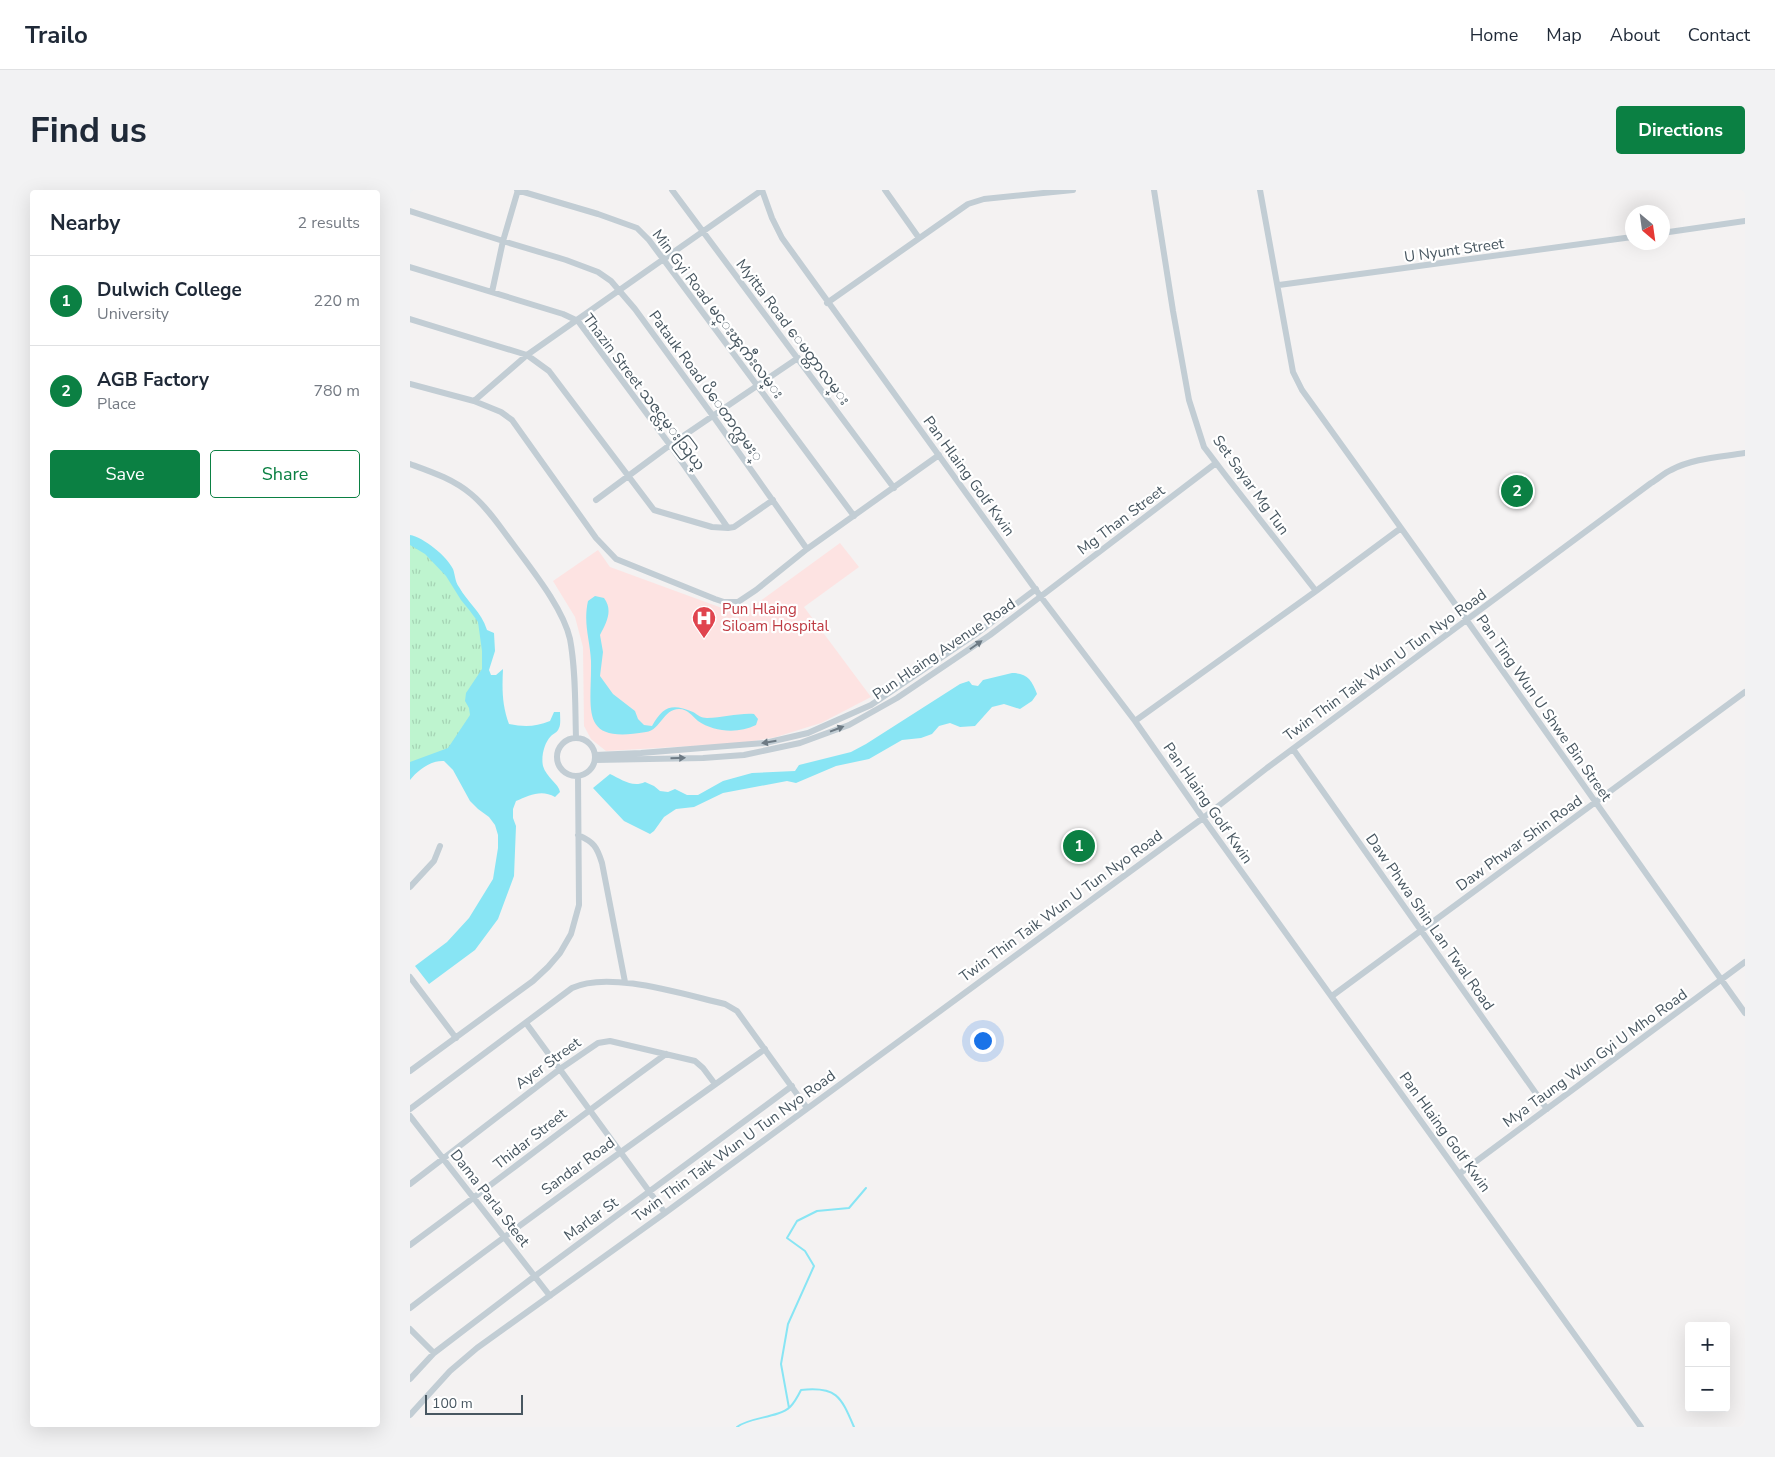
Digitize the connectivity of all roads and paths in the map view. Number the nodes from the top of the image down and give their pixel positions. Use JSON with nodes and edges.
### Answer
{"nodes":[{"id":1,"x":518,"y":190,"type":"edge"},
{"id":2,"x":672,"y":190,"type":"edge"},
{"id":3,"x":762,"y":190,"type":"edge"},
{"id":4,"x":885,"y":190,"type":"edge"},
{"id":5,"x":1073,"y":190,"type":"edge"},
{"id":6,"x":1154,"y":190,"type":"edge"},
{"id":7,"x":1260,"y":190,"type":"edge"},
{"id":8,"x":410,"y":211,"type":"edge"},
{"id":9,"x":1745,"y":221,"type":"edge"},
{"id":10,"x":703,"y":230,"type":"junction"},
{"id":11,"x":1670,"y":232,"type":"edge"},
{"id":12,"x":919,"y":238,"type":"junction"},
{"id":13,"x":1625,"y":238,"type":"edge"},
{"id":14,"x":503,"y":241,"type":"junction"},
{"id":15,"x":663,"y":259,"type":"junction"},
{"id":16,"x":410,"y":267,"type":"edge"},
{"id":17,"x":1279,"y":285,"type":"junction"},
{"id":18,"x":620,"y":290,"type":"junction"},
{"id":19,"x":492,"y":292,"type":"junction"},
{"id":20,"x":827,"y":303,"type":"junction"},
{"id":21,"x":410,"y":319,"type":"edge"},
{"id":22,"x":578,"y":320,"type":"junction"},
{"id":23,"x":527,"y":355,"type":"junction"},
{"id":24,"x":798,"y":358,"type":"junction"},
{"id":25,"x":410,"y":384,"type":"edge"},
{"id":26,"x":756,"y":385,"type":"junction"},
{"id":27,"x":474,"y":402,"type":"junction"},
{"id":28,"x":713,"y":416,"type":"junction"},
{"id":29,"x":670,"y":445,"type":"junction"},
{"id":30,"x":1745,"y":453,"type":"edge"},
{"id":31,"x":939,"y":455,"type":"junction"},
{"id":32,"x":1216,"y":463,"type":"junction"},
{"id":33,"x":410,"y":464,"type":"edge"},
{"id":34,"x":628,"y":476,"type":"junction"},
{"id":35,"x":894,"y":488,"type":"junction"},
{"id":36,"x":596,"y":500,"type":"dead end"},
{"id":37,"x":773,"y":500,"type":"junction"},
{"id":38,"x":854,"y":516,"type":"junction"},
{"id":39,"x":728,"y":528,"type":"junction"},
{"id":40,"x":1401,"y":528,"type":"junction"},
{"id":41,"x":807,"y":549,"type":"junction"},
{"id":42,"x":1036,"y":589,"type":"junction"},
{"id":43,"x":1316,"y":591,"type":"junction"},
{"id":44,"x":1041,"y":596,"type":"junction"},
{"id":45,"x":1467,"y":620,"type":"junction"},
{"id":46,"x":1745,"y":692,"type":"edge"},
{"id":47,"x":1135,"y":721,"type":"junction"},
{"id":48,"x":576,"y":738,"type":"junction"},
{"id":49,"x":1293,"y":749,"type":"junction"},
{"id":50,"x":595,"y":757,"type":"junction"},
{"id":51,"x":578,"y":776,"type":"junction"},
{"id":52,"x":1595,"y":803,"type":"junction"},
{"id":53,"x":1203,"y":818,"type":"junction"},
{"id":54,"x":578,"y":835,"type":"junction"},
{"id":55,"x":440,"y":846,"type":"dead end"},
{"id":56,"x":410,"y":887,"type":"edge"},
{"id":57,"x":1421,"y":930,"type":"junction"},
{"id":58,"x":1745,"y":962,"type":"edge"},
{"id":59,"x":410,"y":977,"type":"edge"},
{"id":60,"x":1722,"y":980,"type":"junction"},
{"id":61,"x":625,"y":982,"type":"junction"},
{"id":62,"x":1332,"y":996,"type":"junction"},
{"id":63,"x":1745,"y":1013,"type":"edge"},
{"id":64,"x":526,"y":1023,"type":"junction"},
{"id":65,"x":456,"y":1038,"type":"junction"},
{"id":66,"x":765,"y":1049,"type":"junction"},
{"id":67,"x":666,"y":1054,"type":"junction"},
{"id":68,"x":560,"y":1069,"type":"junction"},
{"id":69,"x":410,"y":1071,"type":"edge"},
{"id":70,"x":715,"y":1084,"type":"junction"},
{"id":71,"x":792,"y":1086,"type":"junction"},
{"id":72,"x":807,"y":1108,"type":"junction"},
{"id":73,"x":410,"y":1109,"type":"edge"},
{"id":74,"x":589,"y":1109,"type":"junction"},
{"id":75,"x":1547,"y":1109,"type":"junction"},
{"id":76,"x":410,"y":1116,"type":"edge"},
{"id":77,"x":620,"y":1151,"type":"junction"},
{"id":78,"x":443,"y":1158,"type":"junction"},
{"id":79,"x":1459,"y":1174,"type":"junction"},
{"id":80,"x":410,"y":1184,"type":"edge"},
{"id":81,"x":650,"y":1192,"type":"junction"},
{"id":82,"x":474,"y":1198,"type":"junction"},
{"id":83,"x":665,"y":1213,"type":"junction"},
{"id":84,"x":504,"y":1236,"type":"junction"},
{"id":85,"x":410,"y":1245,"type":"edge"},
{"id":86,"x":535,"y":1276,"type":"junction"},
{"id":87,"x":550,"y":1296,"type":"junction"},
{"id":88,"x":410,"y":1308,"type":"edge"},
{"id":89,"x":410,"y":1329,"type":"edge"},
{"id":90,"x":434,"y":1353,"type":"junction"},
{"id":91,"x":410,"y":1379,"type":"edge"},
{"id":92,"x":410,"y":1415,"type":"edge"},
{"id":93,"x":1641,"y":1427,"type":"edge"}],
"edges":[{"from":1,"to":14,"type":"street"},
{"from":1,"to":15,"type":"street","name":"Min Gyi Road မင္းၾကီးလမ္း"},
{"from":2,"to":10,"type":"street","name":"Myitta Road ေမတ္တာလမ္း"},
{"from":3,"to":10,"type":"street"},
{"from":3,"to":20,"type":"street","name":"Pan Hlaing Golf Kwin"},
{"from":4,"to":12,"type":"street"},
{"from":5,"to":12,"type":"street"},
{"from":6,"to":32,"type":"street","name":"Set Sayar Mg Tun"},
{"from":7,"to":17,"type":"street","name":"Pan Ting Wun U Shwe Bin Street"},
{"from":8,"to":14,"type":"street","name":"Patauk Road ပိေတာက္လမး္"},
{"from":9,"to":11,"type":"street"},
{"from":10,"to":15,"type":"street"},
{"from":10,"to":24,"type":"street","name":"Myitta Road ေမတ္တာလမ္း"},
{"from":12,"to":20,"type":"street"},
{"from":13,"to":17,"type":"street","name":"U Nyunt Street"},
{"from":14,"to":18,"type":"street","name":"Patauk Road ပိေတာက္လမး္"},
{"from":14,"to":19,"type":"street"},
{"from":15,"to":18,"type":"street"},
{"from":15,"to":26,"type":"street","name":"Min Gyi Road မင္းၾကီးလမ္း"},
{"from":16,"to":19,"type":"street","name":"Thazin Street သဇင္လမ္းသြယ္"},
{"from":17,"to":40,"type":"street","name":"Pan Ting Wun U Shwe Bin Street"},
{"from":18,"to":22,"type":"street"},
{"from":18,"to":28,"type":"street","name":"Patauk Road ပိေတာက္လမး္"},
{"from":19,"to":22,"type":"street","name":"Thazin Street သဇင္လမ္းသြယ္"},
{"from":20,"to":31,"type":"street","name":"Pan Hlaing Golf Kwin"},
{"from":21,"to":23,"type":"street"},
{"from":22,"to":23,"type":"street"},
{"from":22,"to":29,"type":"street","name":"Thazin Street သဇင္လမ္းသြယ္"},
{"from":23,"to":27,"type":"street"},
{"from":23,"to":34,"type":"street"},
{"from":24,"to":26,"type":"street"},
{"from":24,"to":35,"type":"street","name":"Myitta Road ေမတ္တာလမ္း"},
{"from":25,"to":27,"type":"street"},
{"from":26,"to":28,"type":"street"},
{"from":26,"to":38,"type":"street","name":"Min Gyi Road မင္းၾကီးလမ္း"},
{"from":27,"to":41,"type":"street"},
{"from":28,"to":29,"type":"street"},
{"from":28,"to":37,"type":"street","name":"Patauk Road ပိေတာက္လမး္"},
{"from":29,"to":34,"type":"street"},
{"from":29,"to":39,"type":"street","name":"Thazin Street သဇင္လမ္းသြယ္"},
{"from":30,"to":45,"type":"street","name":"Twin Thin Taik Wun U Tun Nyo Road"},
{"from":31,"to":35,"type":"street"},
{"from":31,"to":42,"type":"street","name":"Pan Hlaing Golf Kwin"},
{"from":32,"to":43,"type":"street","name":"Set Sayar Mg Tun"},
{"from":32,"to":44,"type":"street","name":"Mg Than Street"},
{"from":33,"to":48,"type":"street"},
{"from":34,"to":36,"type":"street"},
{"from":34,"to":39,"type":"street"},
{"from":35,"to":38,"type":"street"},
{"from":37,"to":39,"type":"street"},
{"from":37,"to":41,"type":"street","name":"Patauk Road ပိေတာက္လမး္"},
{"from":38,"to":41,"type":"street"},
{"from":40,"to":43,"type":"street"},
{"from":40,"to":45,"type":"street","name":"Pan Ting Wun U Shwe Bin Street"},
{"from":42,"to":44,"type":"street","name":"Pan Hlaing Golf Kwin"},
{"from":42,"to":50,"type":"street","name":"Pun Hlaing Avenue Road","one_way":true},
{"from":43,"to":47,"type":"street"},
{"from":44,"to":47,"type":"street","name":"Pan Hlaing Golf Kwin"},
{"from":50,"to":44,"type":"street","name":"Pun Hlaing Avenue Road","one_way":true},
{"from":45,"to":49,"type":"street","name":"Twin Thin Taik Wun U Tun Nyo Road"},
{"from":45,"to":52,"type":"street","name":"Pan Ting Wun U Shwe Bin Street"},
{"from":46,"to":52,"type":"street","name":"Daw Phwar Shin Road"},
{"from":47,"to":53,"type":"street","name":"Pan Hlaing Golf Kwin"},
{"from":48,"to":50,"type":"street"},
{"from":48,"to":51,"type":"street"},
{"from":49,"to":53,"type":"street","name":"Twin Thin Taik Wun U Tun Nyo Road"},
{"from":49,"to":57,"type":"street","name":"Daw Phwa Shin Lan Twal Road"},
{"from":50,"to":51,"type":"street"},
{"from":51,"to":54,"type":"street"},
{"from":52,"to":57,"type":"street","name":"Daw Phwar Shin Road"},
{"from":52,"to":60,"type":"street","name":"Pan Ting Wun U Shwe Bin Street"},
{"from":53,"to":62,"type":"street","name":"Pan Hlaing Golf Kwin"},
{"from":53,"to":72,"type":"street","name":"Twin Thin Taik Wun U Tun Nyo Road"},
{"from":54,"to":61,"type":"street"},
{"from":54,"to":65,"type":"street"},
{"from":55,"to":56,"type":"street"},
{"from":57,"to":62,"type":"street","name":"Daw Phwar Shin Road"},
{"from":57,"to":75,"type":"street","name":"Daw Phwa Shin Lan Twal Road"},
{"from":58,"to":60,"type":"street","name":"Mya Taung Wun Gyi U Mho Road"},
{"from":59,"to":65,"type":"street"},
{"from":60,"to":63,"type":"street","name":"Pan Ting Wun U Shwe Bin Street"},
{"from":60,"to":75,"type":"street","name":"Mya Taung Wun Gyi U Mho Road"},
{"from":61,"to":64,"type":"street"},
{"from":61,"to":66,"type":"street"},
{"from":62,"to":79,"type":"street","name":"Pan Hlaing Golf Kwin"},
{"from":64,"to":68,"type":"street"},
{"from":64,"to":73,"type":"street"},
{"from":65,"to":69,"type":"street"},
{"from":66,"to":70,"type":"street","name":"Sandar Road"},
{"from":66,"to":71,"type":"street"},
{"from":67,"to":68,"type":"street","name":"Ayer Street"},
{"from":67,"to":70,"type":"street","name":"Ayer Street"},
{"from":67,"to":74,"type":"street","name":"Thidar Street"},
{"from":68,"to":74,"type":"street"},
{"from":68,"to":78,"type":"street","name":"Ayer Street"},
{"from":70,"to":77,"type":"street","name":"Sandar Road"},
{"from":71,"to":72,"type":"street"},
{"from":71,"to":81,"type":"street","name":"Marlar St"},
{"from":72,"to":83,"type":"street","name":"Twin Thin Taik Wun U Tun Nyo Road"},
{"from":74,"to":77,"type":"street"},
{"from":74,"to":82,"type":"street","name":"Thidar Street"},
{"from":75,"to":79,"type":"street","name":"Mya Taung Wun Gyi U Mho Road"},
{"from":76,"to":78,"type":"street","name":"Dama Parla Steet"},
{"from":77,"to":81,"type":"street"},
{"from":77,"to":84,"type":"street","name":"Sandar Road"},
{"from":78,"to":80,"type":"street","name":"Ayer Street"},
{"from":78,"to":82,"type":"street","name":"Dama Parla Steet"},
{"from":79,"to":93,"type":"street","name":"Pan Hlaing Golf Kwin"},
{"from":81,"to":83,"type":"street"},
{"from":81,"to":86,"type":"street","name":"Marlar St"},
{"from":82,"to":84,"type":"street","name":"Dama Parla Steet"},
{"from":82,"to":85,"type":"street","name":"Thidar Street"},
{"from":83,"to":87,"type":"street","name":"Twin Thin Taik Wun U Tun Nyo Road"},
{"from":84,"to":86,"type":"street","name":"Dama Parla Steet"},
{"from":84,"to":88,"type":"street","name":"Sandar Road"},
{"from":86,"to":87,"type":"street","name":"Dama Parla Steet"},
{"from":86,"to":90,"type":"street","name":"Marlar St"},
{"from":87,"to":92,"type":"street","name":"Twin Thin Taik Wun U Tun Nyo Road"},
{"from":89,"to":90,"type":"street"},
{"from":90,"to":91,"type":"street","name":"Marlar St"}]}
